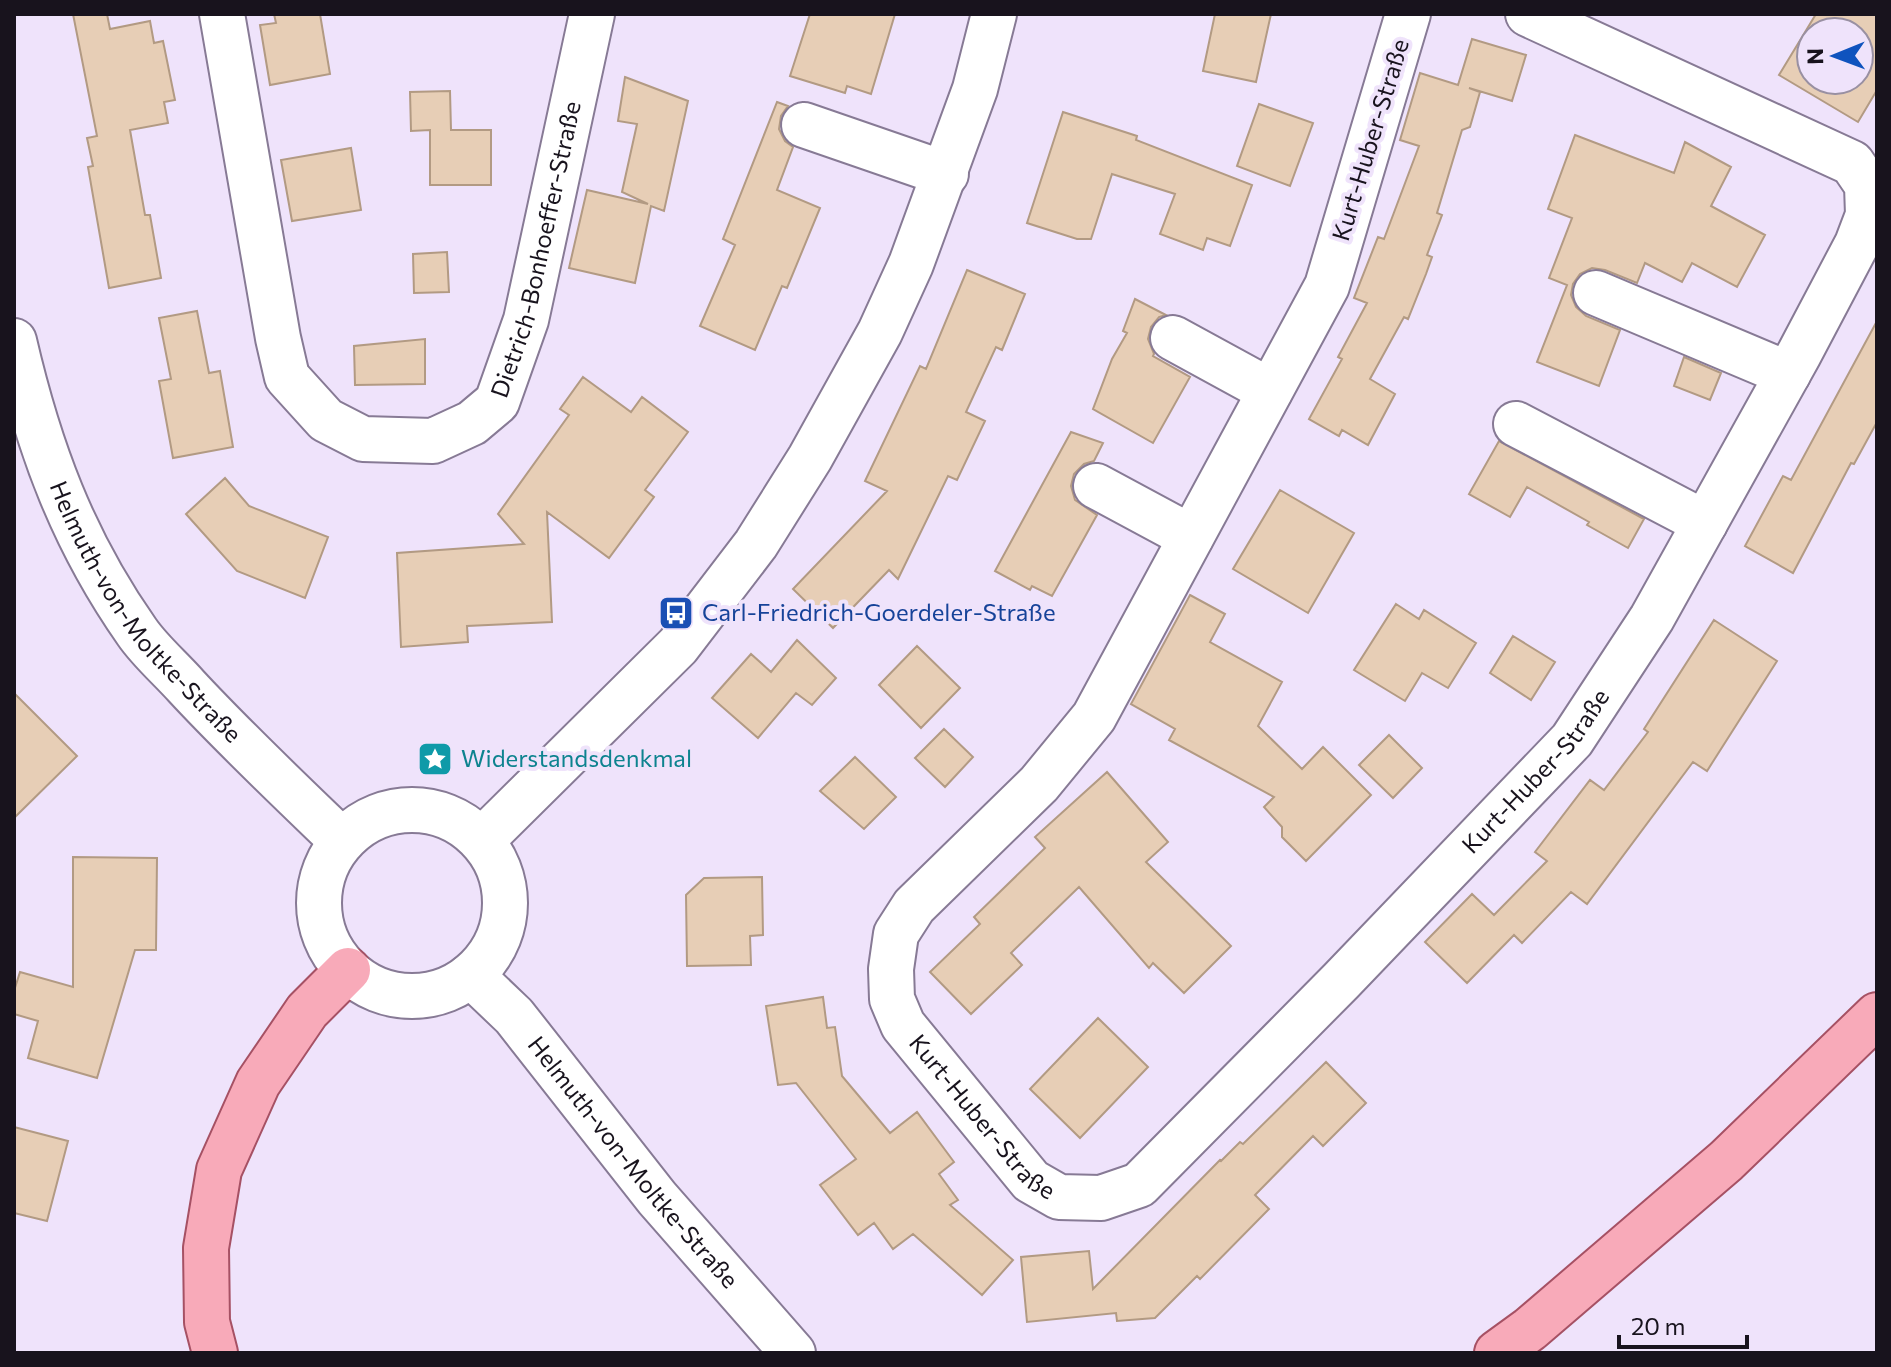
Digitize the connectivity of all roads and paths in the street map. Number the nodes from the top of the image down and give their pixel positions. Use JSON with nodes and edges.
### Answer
{"nodes":[{"id":1,"x":222,"y":14,"type":"edge"},
{"id":2,"x":592,"y":14,"type":"edge"},
{"id":3,"x":994,"y":14,"type":"edge"},
{"id":4,"x":1408,"y":14,"type":"edge"},
{"id":5,"x":1528,"y":14,"type":"edge"},
{"id":6,"x":804,"y":125,"type":"dead end"},
{"id":7,"x":946,"y":174,"type":"junction"},
{"id":8,"x":1865,"y":176,"type":"edge"},
{"id":9,"x":1596,"y":293,"type":"dead end"},
{"id":10,"x":1173,"y":338,"type":"dead end"},
{"id":11,"x":14,"y":341,"type":"edge"},
{"id":12,"x":1788,"y":374,"type":"junction"},
{"id":13,"x":1270,"y":391,"type":"junction"},
{"id":14,"x":1516,"y":424,"type":"dead end"},
{"id":15,"x":1096,"y":486,"type":"dead end"},
{"id":16,"x":1705,"y":523,"type":"junction"},
{"id":17,"x":1191,"y":537,"type":"junction"},
{"id":18,"x":482,"y":840,"type":"junction"},
{"id":19,"x":342,"y":841,"type":"junction"},
{"id":20,"x":348,"y":970,"type":"junction"},
{"id":21,"x":471,"y":975,"type":"junction"},
{"id":22,"x":1877,"y":1015,"type":"edge"},
{"id":23,"x":215,"y":1353,"type":"edge"},
{"id":24,"x":793,"y":1353,"type":"edge"},
{"id":25,"x":1497,"y":1353,"type":"edge"}],
"edges":[{"from":1,"to":2,"type":"street","name":"Dietrich-Bonhoeffer-Straße"},
{"from":3,"to":7,"type":"street"},
{"from":4,"to":13,"type":"street","name":"Kurt-Huber-Straße"},
{"from":5,"to":8,"type":"street"},
{"from":6,"to":7,"type":"street"},
{"from":7,"to":18,"type":"street"},
{"from":8,"to":12,"type":"street","name":"Kurt-Huber-Straße"},
{"from":9,"to":12,"type":"street"},
{"from":10,"to":13,"type":"street"},
{"from":11,"to":19,"type":"street","name":"Helmuth-von-Moltke-Straße"},
{"from":12,"to":16,"type":"street","name":"Kurt-Huber-Straße"},
{"from":13,"to":17,"type":"street","name":"Kurt-Huber-Straße"},
{"from":14,"to":16,"type":"street"},
{"from":15,"to":17,"type":"street"},
{"from":16,"to":17,"type":"street","name":"Kurt-Huber-Straße"},
{"from":18,"to":19,"type":"street"},
{"from":18,"to":21,"type":"street"},
{"from":19,"to":20,"type":"street"},
{"from":20,"to":21,"type":"street"},
{"from":20,"to":23,"type":"main road"},
{"from":21,"to":24,"type":"street","name":"Helmuth-von-Moltke-Straße"},
{"from":22,"to":25,"type":"main road"}]}
